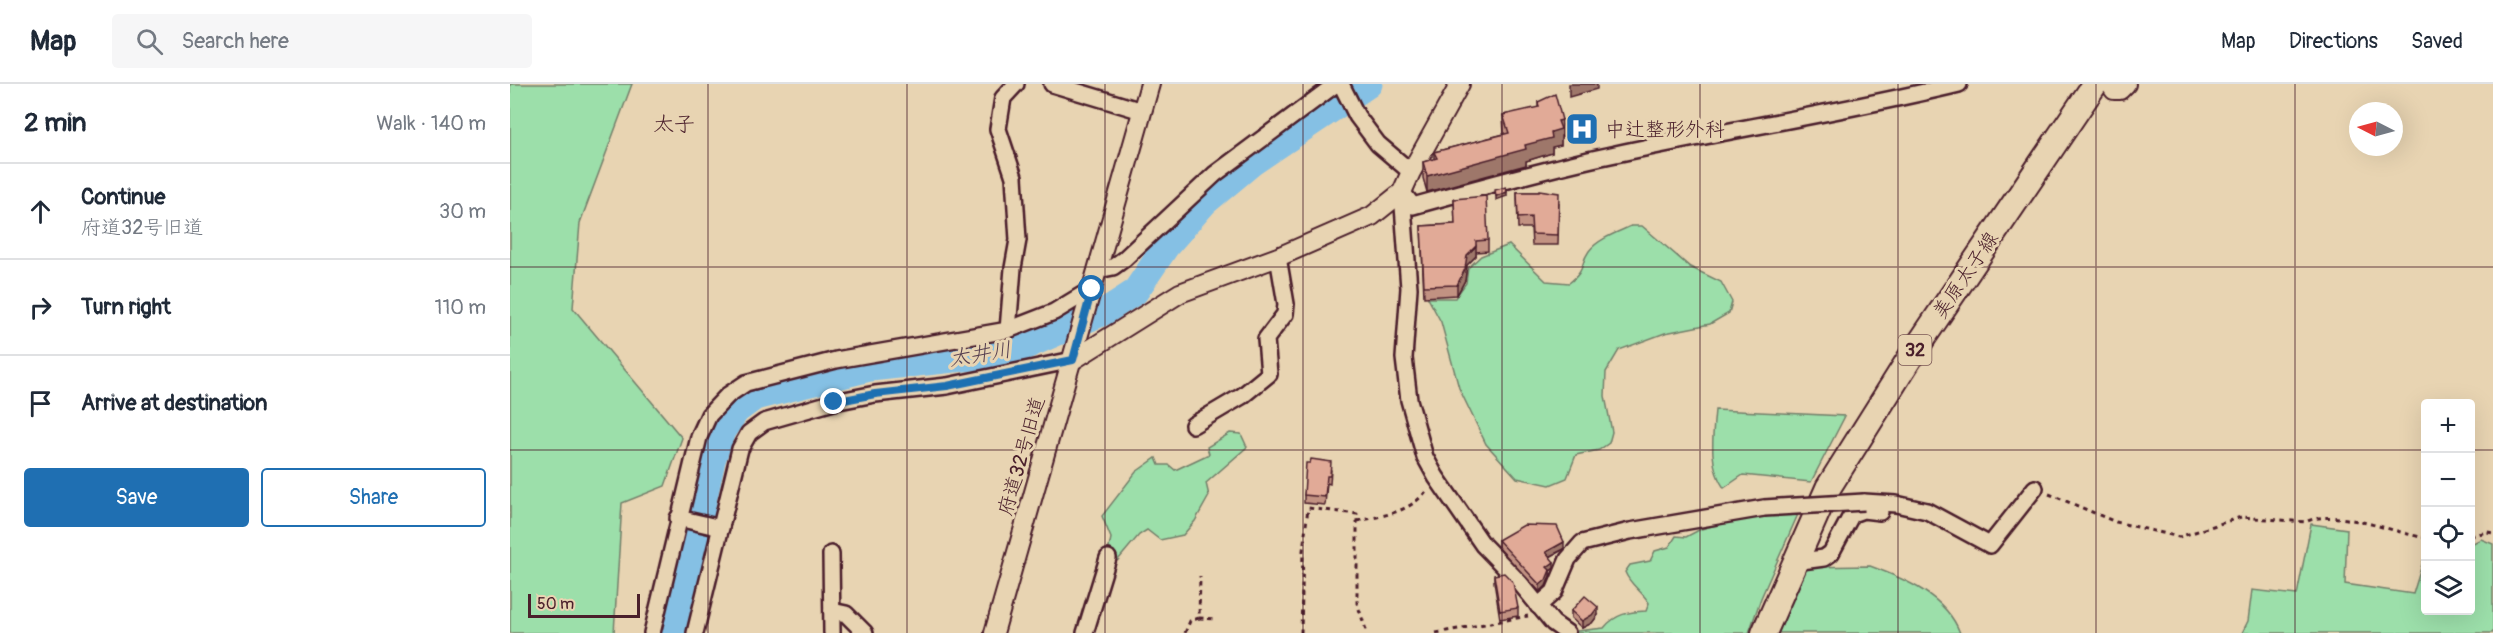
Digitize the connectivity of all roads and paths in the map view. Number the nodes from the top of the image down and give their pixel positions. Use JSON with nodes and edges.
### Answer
{"nodes":[{"id":1,"x":1016,"y":84,"type":"edge"},
{"id":2,"x":1052,"y":84,"type":"edge"},
{"id":3,"x":1150,"y":84,"type":"edge"},
{"id":4,"x":1460,"y":84,"type":"edge"},
{"id":5,"x":1959,"y":84,"type":"edge"},
{"id":6,"x":2095,"y":84,"type":"edge"},
{"id":7,"x":2110,"y":84,"type":"edge"},
{"id":8,"x":2126,"y":84,"type":"edge"},
{"id":9,"x":1340,"y":85,"type":"edge"},
{"id":10,"x":1142,"y":111,"type":"junction"},
{"id":11,"x":1411,"y":172,"type":"junction"},
{"id":12,"x":1402,"y":192,"type":"junction"},
{"id":13,"x":1278,"y":257,"type":"junction"},
{"id":14,"x":1098,"y":270,"type":"junction"},
{"id":15,"x":1091,"y":293,"type":"junction"},
{"id":16,"x":1008,"y":330,"type":"junction"},
{"id":17,"x":1075,"y":352,"type":"junction"},
{"id":18,"x":1193,"y":425,"type":"dead end"},
{"id":19,"x":1436,"y":477,"type":"junction"},
{"id":20,"x":2035,"y":488,"type":"joint"},
{"id":21,"x":1912,"y":508,"type":"junction"},
{"id":22,"x":681,"y":519,"type":"junction"},
{"id":23,"x":1357,"y":520,"type":"junction"},
{"id":24,"x":717,"y":527,"type":"junction"},
{"id":25,"x":2493,"y":533,"type":"edge"},
{"id":26,"x":2475,"y":535,"type":"edge"},
{"id":27,"x":2421,"y":537,"type":"edge"},
{"id":28,"x":831,"y":554,"type":"dead end"},
{"id":29,"x":1108,"y":558,"type":"dead end"},
{"id":30,"x":1794,"y":562,"type":"junction"},
{"id":31,"x":1200,"y":576,"type":"dead end"},
{"id":32,"x":1538,"y":606,"type":"junction"},
{"id":33,"x":832,"y":611,"type":"junction"},
{"id":34,"x":1198,"y":618,"type":"junction"},
{"id":35,"x":1215,"y":619,"type":"dead end"},
{"id":36,"x":652,"y":633,"type":"edge"},
{"id":37,"x":695,"y":633,"type":"edge"},
{"id":38,"x":832,"y":633,"type":"edge"},
{"id":39,"x":866,"y":633,"type":"edge"},
{"id":40,"x":994,"y":633,"type":"edge"},
{"id":41,"x":1084,"y":633,"type":"edge"},
{"id":42,"x":1185,"y":633,"type":"edge"},
{"id":43,"x":1301,"y":633,"type":"edge"},
{"id":44,"x":1367,"y":633,"type":"edge"},
{"id":45,"x":1436,"y":633,"type":"edge"},
{"id":46,"x":1567,"y":633,"type":"edge"},
{"id":47,"x":1764,"y":633,"type":"edge"}],
"edges":[{"from":1,"to":16,"type":"street"},
{"from":2,"to":10,"type":"street"},
{"from":3,"to":10,"type":"street","name":"府道32号旧道"},
{"from":4,"to":11,"type":"street"},
{"from":5,"to":12,"type":"street"},
{"from":6,"to":30,"type":"main road","name":"美原太子線","number":"32"},
{"from":7,"to":8,"type":"street"},
{"from":9,"to":11,"type":"street"},
{"from":9,"to":14,"type":"street"},
{"from":10,"to":14,"type":"street","name":"府道32号旧道"},
{"from":11,"to":12,"type":"street"},
{"from":12,"to":13,"type":"street"},
{"from":12,"to":19,"type":"street"},
{"from":13,"to":17,"type":"street"},
{"from":13,"to":18,"type":"street"},
{"from":14,"to":15,"type":"street","name":"府道32号旧道"},
{"from":15,"to":16,"type":"street"},
{"from":15,"to":17,"type":"street","name":"府道32号旧道"},
{"from":16,"to":22,"type":"street"},
{"from":17,"to":24,"type":"street"},
{"from":17,"to":40,"type":"street","name":"府道32号旧道"},
{"from":19,"to":23,"type":"path"},
{"from":19,"to":32,"type":"street"},
{"from":20,"to":21,"type":"street"},
{"from":20,"to":27,"type":"path"},
{"from":21,"to":30,"type":"street"},
{"from":21,"to":32,"type":"street","bridge":true},
{"from":22,"to":24,"type":"street"},
{"from":22,"to":36,"type":"street"},
{"from":23,"to":43,"type":"path"},
{"from":23,"to":44,"type":"path"},
{"from":24,"to":37,"type":"street"},
{"from":25,"to":26,"type":"path"},
{"from":28,"to":33,"type":"street"},
{"from":29,"to":41,"type":"street"},
{"from":30,"to":47,"type":"main road","name":"美原太子線","number":"32"},
{"from":31,"to":34,"type":"path"},
{"from":32,"to":45,"type":"path"},
{"from":32,"to":46,"type":"street"},
{"from":33,"to":38,"type":"street"},
{"from":33,"to":39,"type":"street"},
{"from":34,"to":35,"type":"path"},
{"from":34,"to":42,"type":"path"}]}
